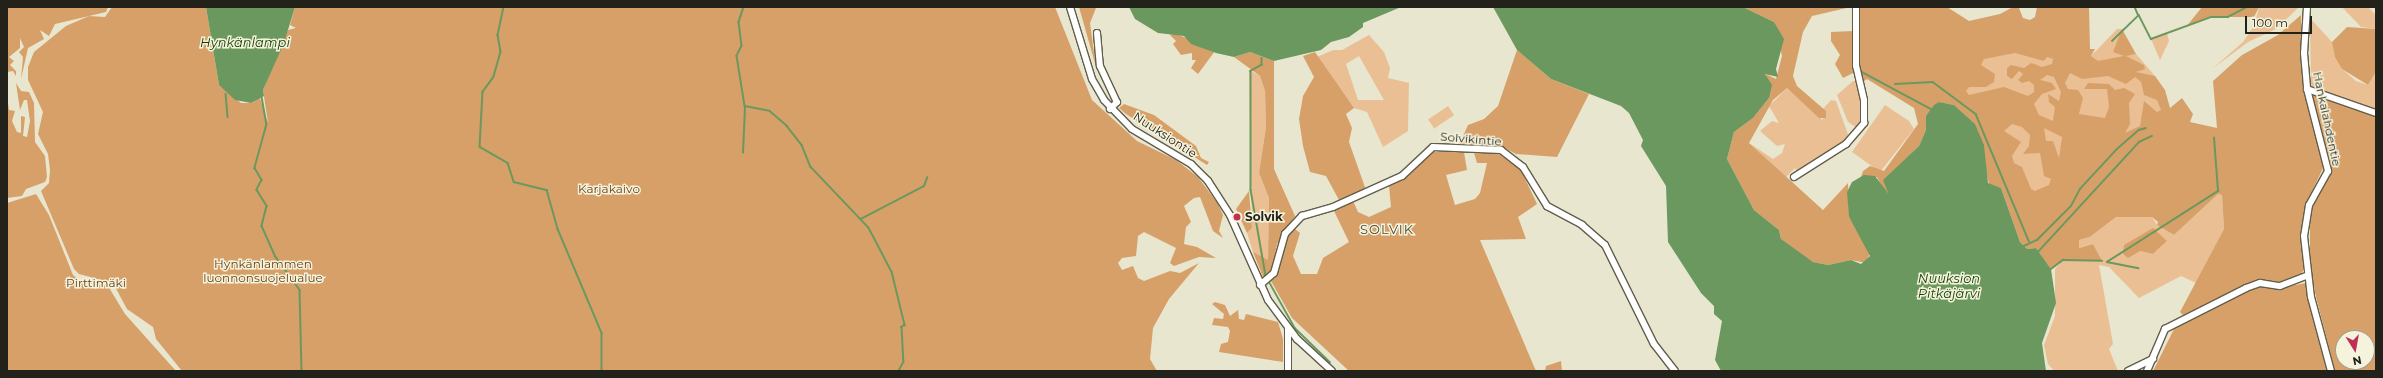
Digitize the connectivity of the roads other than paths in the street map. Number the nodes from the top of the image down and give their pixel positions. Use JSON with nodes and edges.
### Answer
{"nodes":[{"id":1,"x":1070,"y":7,"type":"edge"},
{"id":2,"x":1856,"y":7,"type":"edge"},
{"id":3,"x":2307,"y":7,"type":"edge"},
{"id":4,"x":1097,"y":33,"type":"dead end"},
{"id":5,"x":2308,"y":89,"type":"junction"},
{"id":6,"x":1110,"y":109,"type":"junction"},
{"id":7,"x":2376,"y":113,"type":"edge"},
{"id":8,"x":1794,"y":177,"type":"dead end"},
{"id":9,"x":2308,"y":275,"type":"junction"},
{"id":10,"x":1260,"y":284,"type":"junction"},
{"id":11,"x":1288,"y":328,"type":"junction"},
{"id":12,"x":2154,"y":358,"type":"junction"},
{"id":13,"x":1288,"y":371,"type":"edge"},
{"id":14,"x":1332,"y":371,"type":"edge"},
{"id":15,"x":1675,"y":371,"type":"edge"},
{"id":16,"x":2128,"y":371,"type":"edge"},
{"id":17,"x":2147,"y":371,"type":"edge"},
{"id":18,"x":2331,"y":371,"type":"edge"}],
"edges":[{"from":1,"to":6,"type":"street","name":"Nuuksiontie"},
{"from":2,"to":8,"type":"street"},
{"from":3,"to":5,"type":"street","name":"Hankalahdentie"},
{"from":4,"to":6,"type":"street"},
{"from":5,"to":7,"type":"street"},
{"from":5,"to":9,"type":"street","name":"Hankalahdentie"},
{"from":6,"to":10,"type":"street","name":"Nuuksiontie"},
{"from":9,"to":12,"type":"street"},
{"from":9,"to":18,"type":"street","name":"Hankalahdentie"},
{"from":10,"to":11,"type":"street","name":"Nuuksiontie"},
{"from":10,"to":15,"type":"street","name":"Solvikintie"},
{"from":11,"to":13,"type":"street"},
{"from":11,"to":14,"type":"street","name":"Nuuksiontie"},
{"from":12,"to":16,"type":"street"},
{"from":12,"to":17,"type":"street"}]}
